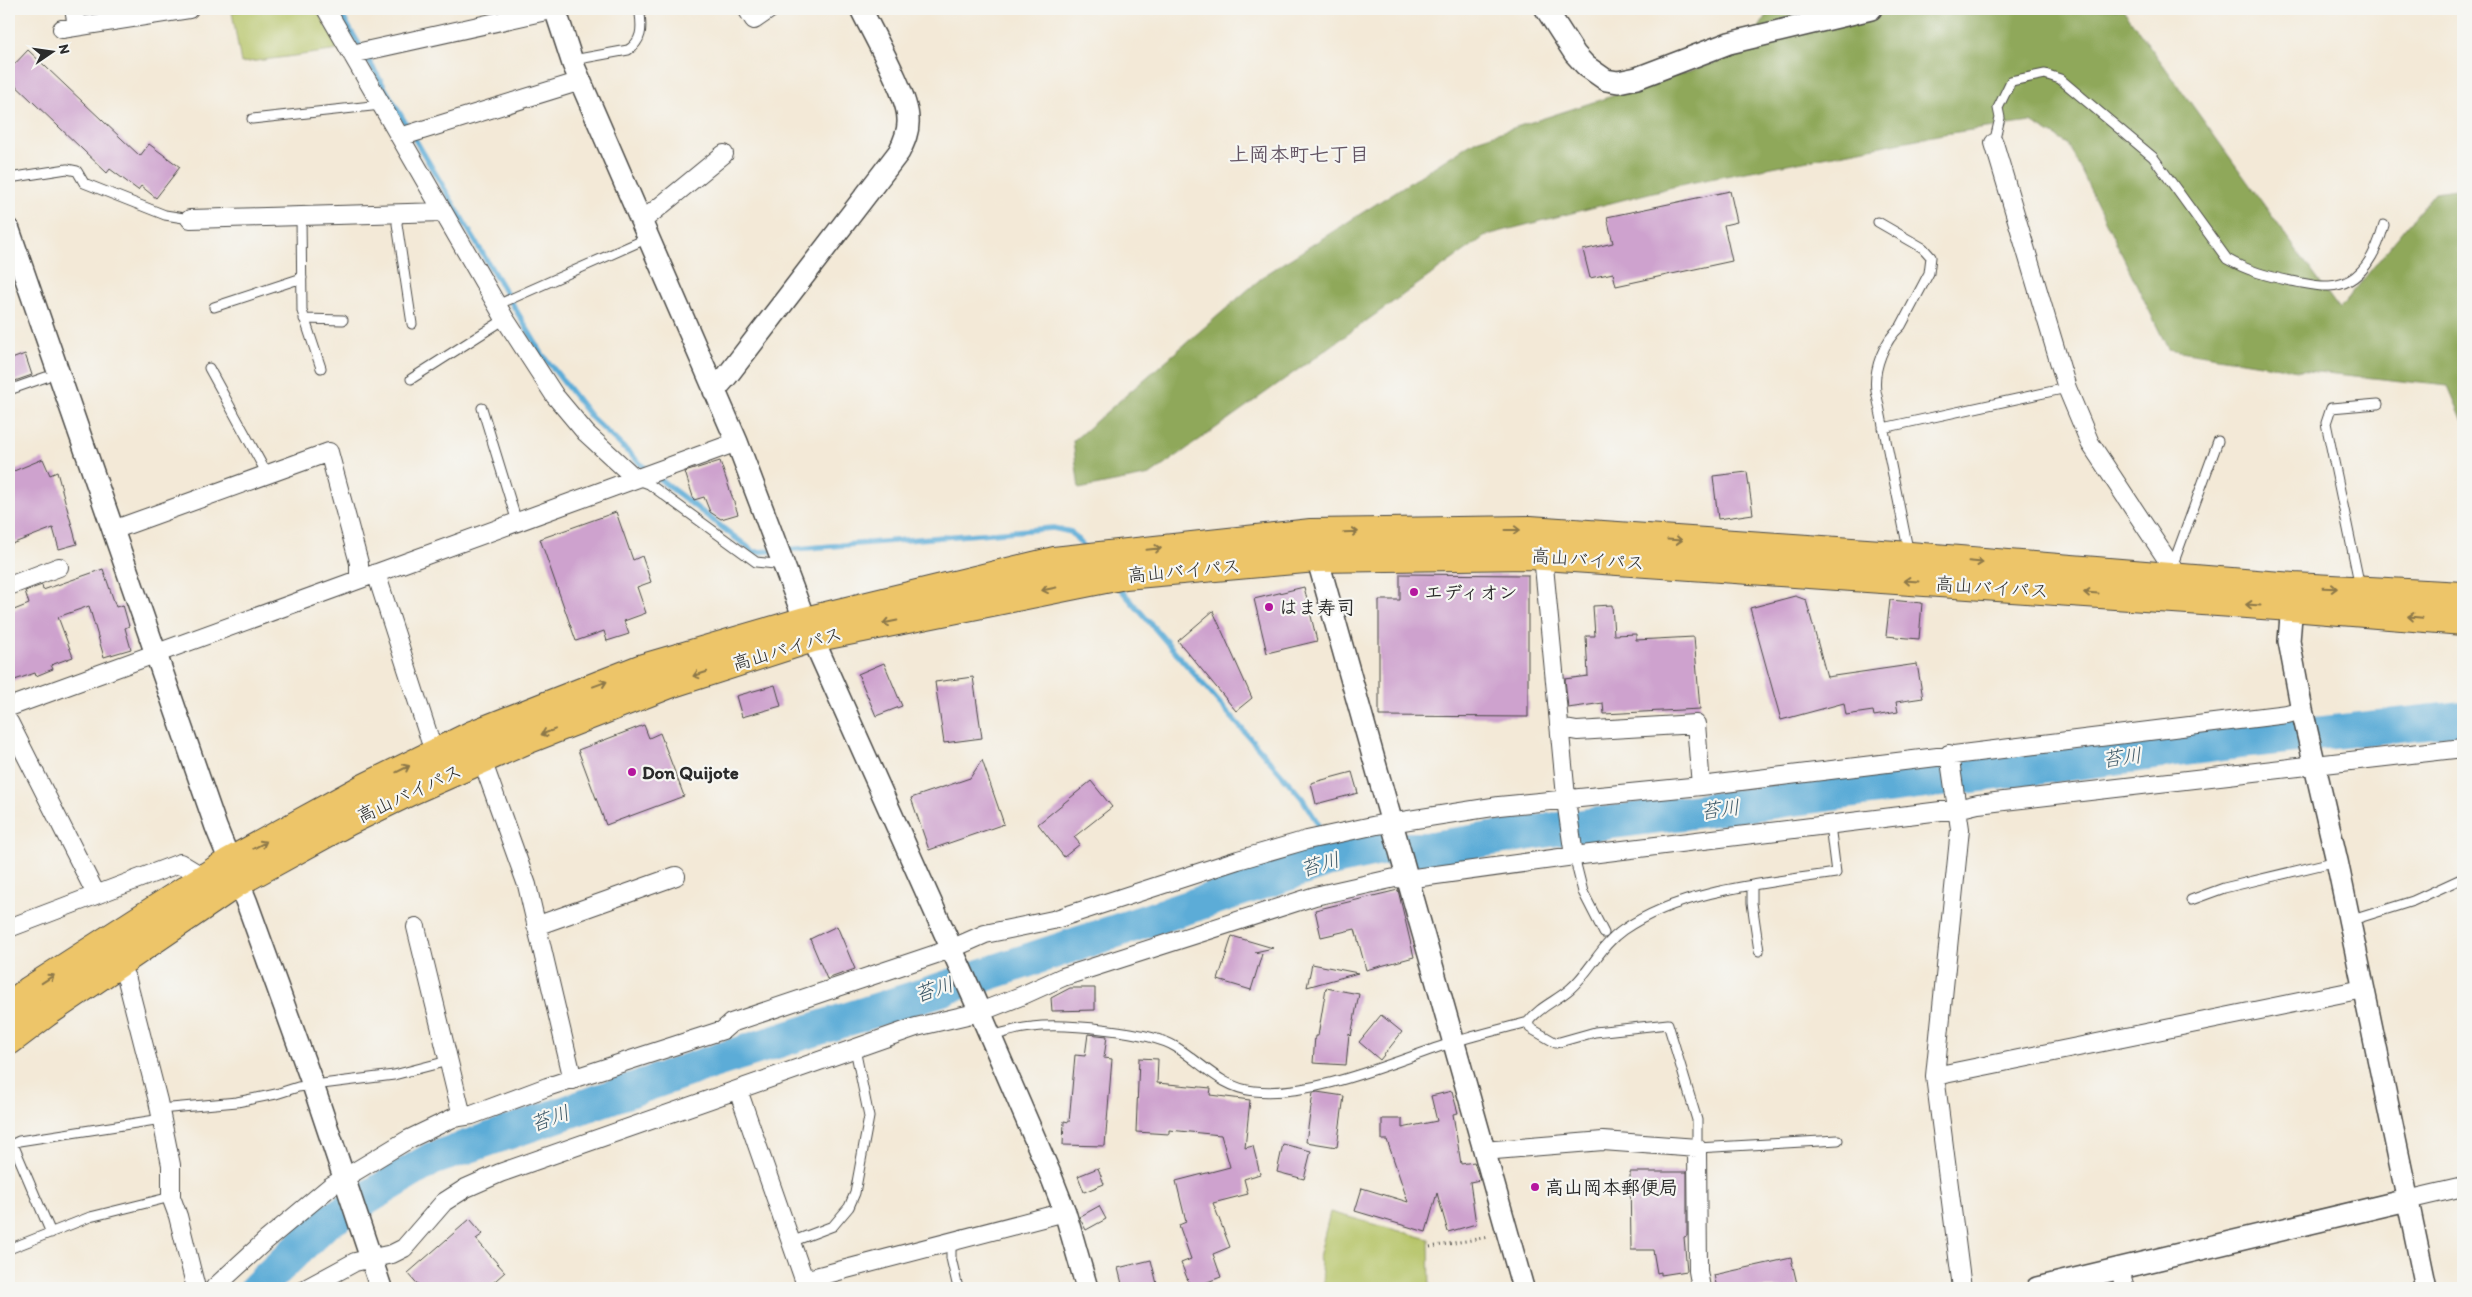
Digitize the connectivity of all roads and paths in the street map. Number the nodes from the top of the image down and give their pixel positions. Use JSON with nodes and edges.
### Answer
{"nodes":[{"id":1,"x":74,"y":9,"type":"edge"},
{"id":2,"x":189,"y":9,"type":"edge"},
{"id":3,"x":326,"y":9,"type":"edge"},
{"id":4,"x":555,"y":9,"type":"edge"},
{"id":5,"x":747,"y":9,"type":"edge"},
{"id":6,"x":770,"y":9,"type":"edge"},
{"id":7,"x":861,"y":9,"type":"edge"},
{"id":8,"x":1546,"y":9,"type":"edge"},
{"id":9,"x":1871,"y":9,"type":"edge"},
{"id":10,"x":640,"y":14,"type":"dead end"},
{"id":11,"x":359,"y":52,"type":"junction"},
{"id":12,"x":572,"y":60,"type":"junction"},
{"id":13,"x":580,"y":81,"type":"junction"},
{"id":14,"x":381,"y":105,"type":"junction"},
{"id":15,"x":252,"y":119,"type":"dead end"},
{"id":16,"x":407,"y":135,"type":"junction"},
{"id":17,"x":1994,"y":143,"type":"joint"},
{"id":18,"x":724,"y":154,"type":"dead end"},
{"id":19,"x":9,"y":178,"type":"edge"},
{"id":20,"x":443,"y":212,"type":"junction"},
{"id":21,"x":399,"y":213,"type":"junction"},
{"id":22,"x":302,"y":216,"type":"junction"},
{"id":23,"x":190,"y":219,"type":"joint"},
{"id":24,"x":1878,"y":222,"type":"dead end"},
{"id":25,"x":2384,"y":225,"type":"dead end"},
{"id":26,"x":9,"y":230,"type":"edge"},
{"id":27,"x":645,"y":230,"type":"junction"},
{"id":28,"x":302,"y":278,"type":"junction"},
{"id":29,"x":214,"y":307,"type":"dead end"},
{"id":30,"x":501,"y":309,"type":"junction"},
{"id":31,"x":304,"y":318,"type":"junction"},
{"id":32,"x":344,"y":320,"type":"dead end"},
{"id":33,"x":412,"y":324,"type":"dead end"},
{"id":34,"x":209,"y":368,"type":"dead end"},
{"id":35,"x":321,"y":368,"type":"dead end"},
{"id":36,"x":46,"y":377,"type":"dead end"},
{"id":37,"x":412,"y":379,"type":"dead end"},
{"id":38,"x":2068,"y":388,"type":"junction"},
{"id":39,"x":9,"y":390,"type":"edge"},
{"id":40,"x":714,"y":391,"type":"junction"},
{"id":41,"x":2378,"y":404,"type":"dead end"},
{"id":42,"x":482,"y":408,"type":"dead end"},
{"id":43,"x":1883,"y":428,"type":"junction"},
{"id":44,"x":2218,"y":441,"type":"dead end"},
{"id":45,"x":736,"y":442,"type":"junction"},
{"id":46,"x":267,"y":474,"type":"junction"},
{"id":47,"x":639,"y":478,"type":"junction"},
{"id":48,"x":517,"y":522,"type":"junction"},
{"id":49,"x":113,"y":530,"type":"junction"},
{"id":50,"x":1313,"y":546,"type":"junction"},
{"id":51,"x":1543,"y":556,"type":"junction"},
{"id":52,"x":1910,"y":556,"type":"junction"},
{"id":53,"x":784,"y":564,"type":"junction"},
{"id":54,"x":60,"y":567,"type":"dead end"},
{"id":55,"x":2171,"y":572,"type":"junction"},
{"id":56,"x":376,"y":573,"type":"junction"},
{"id":57,"x":359,"y":579,"type":"junction"},
{"id":58,"x":9,"y":586,"type":"edge"},
{"id":59,"x":2361,"y":589,"type":"junction"},
{"id":60,"x":2463,"y":596,"type":"edge"},
{"id":61,"x":2292,"y":597,"type":"junction"},
{"id":62,"x":2463,"y":621,"type":"edge"},
{"id":63,"x":809,"y":629,"type":"junction"},
{"id":64,"x":156,"y":653,"type":"junction"},
{"id":65,"x":9,"y":706,"type":"edge"},
{"id":66,"x":2302,"y":714,"type":"junction"},
{"id":67,"x":9,"y":722,"type":"edge"},
{"id":68,"x":1560,"y":728,"type":"junction"},
{"id":69,"x":430,"y":740,"type":"dead end"},
{"id":70,"x":2463,"y":748,"type":"edge"},
{"id":71,"x":1950,"y":758,"type":"junction"},
{"id":72,"x":482,"y":760,"type":"junction"},
{"id":73,"x":2312,"y":760,"type":"junction"},
{"id":74,"x":1700,"y":786,"type":"junction"},
{"id":75,"x":1567,"y":803,"type":"junction"},
{"id":76,"x":1956,"y":805,"type":"junction"},
{"id":77,"x":1393,"y":825,"type":"junction"},
{"id":78,"x":1830,"y":825,"type":"junction"},
{"id":79,"x":1574,"y":852,"type":"junction"},
{"id":80,"x":2337,"y":861,"type":"junction"},
{"id":81,"x":234,"y":872,"type":"junction"},
{"id":82,"x":1406,"y":874,"type":"junction"},
{"id":83,"x":676,"y":876,"type":"dead end"},
{"id":84,"x":203,"y":877,"type":"junction"},
{"id":85,"x":2463,"y":878,"type":"edge"},
{"id":86,"x":1752,"y":885,"type":"junction"},
{"id":87,"x":96,"y":894,"type":"junction"},
{"id":88,"x":2191,"y":900,"type":"dead end"},
{"id":89,"x":2349,"y":921,"type":"junction"},
{"id":90,"x":536,"y":926,"type":"junction"},
{"id":91,"x":416,"y":927,"type":"dead end"},
{"id":92,"x":9,"y":928,"type":"edge"},
{"id":93,"x":1604,"y":933,"type":"dead end"},
{"id":94,"x":1759,"y":951,"type":"dead end"},
{"id":95,"x":954,"y":954,"type":"junction"},
{"id":96,"x":118,"y":963,"type":"junction"},
{"id":97,"x":2363,"y":989,"type":"junction"},
{"id":98,"x":9,"y":1007,"type":"edge"},
{"id":99,"x":978,"y":1007,"type":"junction"},
{"id":100,"x":1528,"y":1022,"type":"junction"},
{"id":101,"x":991,"y":1036,"type":"junction"},
{"id":102,"x":9,"y":1042,"type":"edge"},
{"id":103,"x":1453,"y":1042,"type":"junction"},
{"id":104,"x":855,"y":1049,"type":"junction"},
{"id":105,"x":448,"y":1061,"type":"junction"},
{"id":106,"x":1935,"y":1076,"type":"junction"},
{"id":107,"x":573,"y":1080,"type":"junction"},
{"id":108,"x":313,"y":1085,"type":"junction"},
{"id":109,"x":738,"y":1090,"type":"junction"},
{"id":110,"x":161,"y":1114,"type":"junction"},
{"id":111,"x":462,"y":1116,"type":"junction"},
{"id":112,"x":1838,"y":1140,"type":"dead end"},
{"id":113,"x":1697,"y":1148,"type":"junction"},
{"id":114,"x":1483,"y":1151,"type":"junction"},
{"id":115,"x":346,"y":1181,"type":"junction"},
{"id":116,"x":2463,"y":1187,"type":"edge"},
{"id":117,"x":171,"y":1197,"type":"junction"},
{"id":118,"x":2407,"y":1200,"type":"junction"},
{"id":119,"x":1065,"y":1212,"type":"junction"},
{"id":120,"x":51,"y":1233,"type":"junction"},
{"id":121,"x":1507,"y":1233,"type":"junction"},
{"id":122,"x":791,"y":1242,"type":"junction"},
{"id":123,"x":952,"y":1242,"type":"junction"},
{"id":124,"x":1430,"y":1247,"type":"dead end"},
{"id":125,"x":9,"y":1249,"type":"edge"},
{"id":126,"x":368,"y":1252,"type":"junction"},
{"id":127,"x":2118,"y":1267,"type":"junction"},
{"id":128,"x":805,"y":1284,"type":"edge"},
{"id":129,"x":196,"y":1288,"type":"edge"},
{"id":130,"x":214,"y":1288,"type":"edge"},
{"id":131,"x":307,"y":1288,"type":"edge"},
{"id":132,"x":381,"y":1288,"type":"edge"},
{"id":133,"x":958,"y":1288,"type":"edge"},
{"id":134,"x":1087,"y":1288,"type":"edge"},
{"id":135,"x":1523,"y":1288,"type":"edge"},
{"id":136,"x":1701,"y":1288,"type":"edge"},
{"id":137,"x":1962,"y":1288,"type":"edge"},
{"id":138,"x":2037,"y":1288,"type":"edge"},
{"id":139,"x":2125,"y":1288,"type":"edge"},
{"id":140,"x":2426,"y":1288,"type":"edge"}],
"edges":[{"from":1,"to":2,"type":"street"},
{"from":3,"to":11,"type":"street"},
{"from":4,"to":11,"type":"street"},
{"from":4,"to":12,"type":"street"},
{"from":5,"to":6,"type":"street"},
{"from":7,"to":40,"type":"street"},
{"from":8,"to":9,"type":"street"},
{"from":10,"to":12,"type":"lane"},
{"from":11,"to":14,"type":"street"},
{"from":12,"to":13,"type":"street"},
{"from":13,"to":16,"type":"street"},
{"from":13,"to":27,"type":"street"},
{"from":14,"to":15,"type":"lane"},
{"from":14,"to":16,"type":"street"},
{"from":16,"to":20,"type":"street"},
{"from":17,"to":25,"type":"lane"},
{"from":17,"to":38,"type":"street"},
{"from":18,"to":27,"type":"street"},
{"from":19,"to":23,"type":"lane"},
{"from":20,"to":21,"type":"street"},
{"from":20,"to":30,"type":"street"},
{"from":21,"to":22,"type":"street"},
{"from":21,"to":33,"type":"lane"},
{"from":22,"to":23,"type":"street"},
{"from":22,"to":28,"type":"lane"},
{"from":24,"to":43,"type":"lane"},
{"from":26,"to":49,"type":"street"},
{"from":27,"to":30,"type":"lane"},
{"from":27,"to":40,"type":"street"},
{"from":28,"to":29,"type":"lane"},
{"from":28,"to":31,"type":"lane"},
{"from":30,"to":37,"type":"lane"},
{"from":30,"to":47,"type":"street"},
{"from":31,"to":32,"type":"lane"},
{"from":31,"to":35,"type":"lane"},
{"from":34,"to":46,"type":"lane"},
{"from":36,"to":39,"type":"lane"},
{"from":38,"to":43,"type":"lane"},
{"from":38,"to":55,"type":"street"},
{"from":40,"to":45,"type":"street"},
{"from":41,"to":59,"type":"lane"},
{"from":42,"to":48,"type":"lane"},
{"from":43,"to":52,"type":"lane"},
{"from":44,"to":55,"type":"lane"},
{"from":45,"to":47,"type":"street"},
{"from":45,"to":53,"type":"street"},
{"from":46,"to":49,"type":"street"},
{"from":46,"to":57,"type":"street"},
{"from":47,"to":48,"type":"street"},
{"from":47,"to":53,"type":"lane"},
{"from":48,"to":56,"type":"street"},
{"from":49,"to":64,"type":"street"},
{"from":50,"to":51,"type":"highway","name":"高山バイパス"},
{"from":50,"to":52,"type":"highway","name":"高山バイパス","one_way":true},
{"from":50,"to":63,"type":"highway","name":"高山バイパス","one_way":true},
{"from":63,"to":50,"type":"highway","name":"高山バイパス","one_way":true},
{"from":50,"to":77,"type":"street"},
{"from":61,"to":51,"type":"highway","name":"高山バイパス","one_way":true},
{"from":51,"to":68,"type":"street"},
{"from":52,"to":55,"type":"highway","name":"高山バイパス","one_way":true},
{"from":53,"to":63,"type":"street"},
{"from":54,"to":58,"type":"street"},
{"from":55,"to":61,"type":"highway","name":"高山バイパス"},
{"from":56,"to":57,"type":"street"},
{"from":56,"to":69,"type":"street"},
{"from":57,"to":64,"type":"street"},
{"from":59,"to":60,"type":"highway","name":"高山バイパス"},
{"from":61,"to":59,"type":"highway","name":"高山バイパス","one_way":true},
{"from":62,"to":61,"type":"highway","name":"高山バイパス","one_way":true},
{"from":61,"to":66,"type":"street"},
{"from":63,"to":72,"type":"highway","name":"高山バイパス","one_way":true},
{"from":81,"to":63,"type":"highway","name":"高山バイパス","one_way":true},
{"from":63,"to":95,"type":"street"},
{"from":64,"to":65,"type":"street"},
{"from":64,"to":81,"type":"street"},
{"from":66,"to":71,"type":"street"},
{"from":66,"to":73,"type":"street"},
{"from":67,"to":87,"type":"street"},
{"from":68,"to":74,"type":"street"},
{"from":68,"to":75,"type":"street"},
{"from":70,"to":73,"type":"street"},
{"from":71,"to":74,"type":"street"},
{"from":71,"to":76,"type":"street"},
{"from":72,"to":81,"type":"highway","name":"高山バイパス"},
{"from":72,"to":90,"type":"street"},
{"from":73,"to":76,"type":"street"},
{"from":73,"to":80,"type":"street"},
{"from":74,"to":75,"type":"street"},
{"from":75,"to":77,"type":"street"},
{"from":75,"to":79,"type":"street"},
{"from":76,"to":78,"type":"street"},
{"from":76,"to":106,"type":"street"},
{"from":77,"to":82,"type":"street"},
{"from":77,"to":95,"type":"street"},
{"from":78,"to":79,"type":"street"},
{"from":78,"to":86,"type":"lane"},
{"from":79,"to":82,"type":"street"},
{"from":79,"to":93,"type":"lane"},
{"from":80,"to":88,"type":"lane"},
{"from":80,"to":89,"type":"street"},
{"from":81,"to":84,"type":"highway","name":"高山バイパス"},
{"from":81,"to":96,"type":"highway","name":"高山バイパス"},
{"from":81,"to":108,"type":"street"},
{"from":82,"to":99,"type":"street"},
{"from":82,"to":103,"type":"street"},
{"from":83,"to":90,"type":"street"},
{"from":84,"to":87,"type":"street"},
{"from":98,"to":84,"type":"highway","name":"高山バイパス","one_way":true},
{"from":85,"to":89,"type":"lane"},
{"from":86,"to":94,"type":"lane"},
{"from":86,"to":100,"type":"lane"},
{"from":87,"to":92,"type":"street"},
{"from":89,"to":97,"type":"street"},
{"from":90,"to":107,"type":"street"},
{"from":91,"to":105,"type":"street"},
{"from":95,"to":99,"type":"street"},
{"from":95,"to":107,"type":"street"},
{"from":96,"to":102,"type":"highway","name":"高山バイパス"},
{"from":96,"to":110,"type":"street"},
{"from":97,"to":106,"type":"street"},
{"from":97,"to":118,"type":"street"},
{"from":99,"to":101,"type":"street"},
{"from":99,"to":104,"type":"street"},
{"from":100,"to":103,"type":"lane"},
{"from":100,"to":113,"type":"lane"},
{"from":101,"to":103,"type":"lane"},
{"from":101,"to":119,"type":"street"},
{"from":103,"to":114,"type":"street"},
{"from":104,"to":109,"type":"street"},
{"from":104,"to":122,"type":"lane"},
{"from":105,"to":108,"type":"lane"},
{"from":105,"to":111,"type":"street"},
{"from":106,"to":137,"type":"street"},
{"from":107,"to":111,"type":"street"},
{"from":108,"to":110,"type":"lane"},
{"from":108,"to":115,"type":"street"},
{"from":109,"to":122,"type":"street"},
{"from":109,"to":126,"type":"street"},
{"from":110,"to":117,"type":"street"},
{"from":110,"to":120,"type":"lane"},
{"from":111,"to":115,"type":"street"},
{"from":112,"to":113,"type":"lane"},
{"from":113,"to":114,"type":"street"},
{"from":113,"to":136,"type":"street"},
{"from":114,"to":121,"type":"street"},
{"from":115,"to":126,"type":"street"},
{"from":115,"to":130,"type":"street"},
{"from":116,"to":118,"type":"street"},
{"from":117,"to":120,"type":"lane"},
{"from":117,"to":129,"type":"street"},
{"from":118,"to":127,"type":"street"},
{"from":118,"to":140,"type":"street"},
{"from":119,"to":123,"type":"street"},
{"from":119,"to":134,"type":"street"},
{"from":120,"to":125,"type":"lane"},
{"from":121,"to":124,"type":"path"},
{"from":121,"to":135,"type":"street"},
{"from":122,"to":128,"type":"street"},
{"from":123,"to":128,"type":"street"},
{"from":123,"to":133,"type":"lane"},
{"from":126,"to":131,"type":"street"},
{"from":126,"to":132,"type":"street"},
{"from":127,"to":138,"type":"street"},
{"from":127,"to":139,"type":"street"}]}
